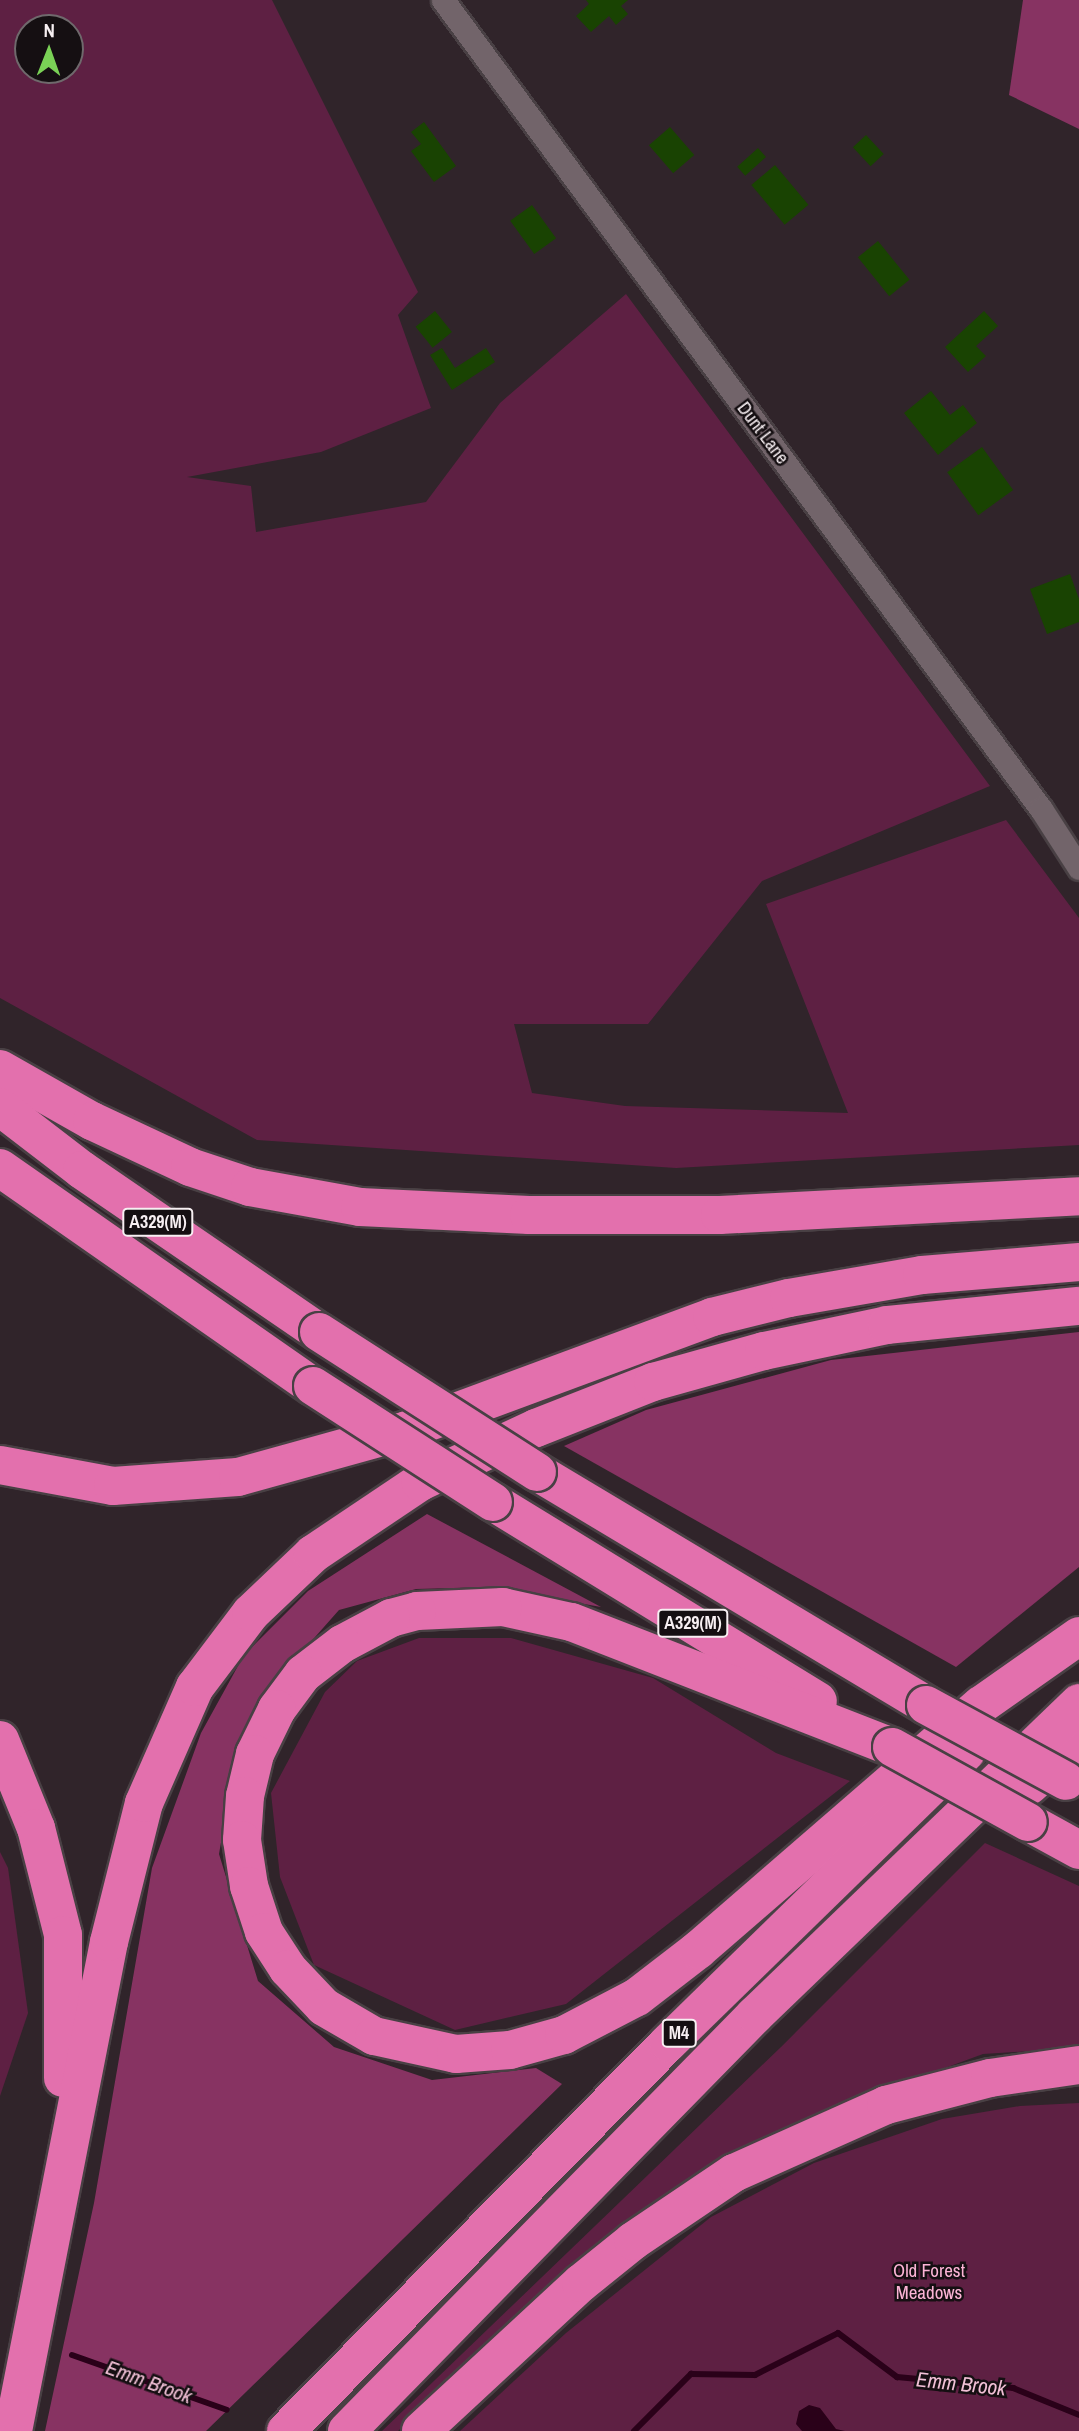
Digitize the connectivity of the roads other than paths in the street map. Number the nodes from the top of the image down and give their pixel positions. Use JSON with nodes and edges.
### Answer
{"nodes":[{"id":1,"x":443,"y":0,"type":"edge"},
{"id":2,"x":1079,"y":869,"type":"edge"},
{"id":3,"x":0,"y":1069,"type":"edge"},
{"id":4,"x":0,"y":1107,"type":"edge"},
{"id":5,"x":0,"y":1168,"type":"edge"},
{"id":6,"x":1079,"y":1196,"type":"edge"},
{"id":7,"x":1079,"y":1262,"type":"edge"},
{"id":8,"x":1079,"y":1306,"type":"edge"},
{"id":9,"x":0,"y":1465,"type":"edge"},
{"id":10,"x":1079,"y":1636,"type":"edge"},
{"id":11,"x":1079,"y":1643,"type":"edge"},
{"id":12,"x":1079,"y":1703,"type":"edge"},
{"id":13,"x":0,"y":1740,"type":"edge"},
{"id":14,"x":1079,"y":1741,"type":"edge"},
{"id":15,"x":891,"y":1747,"type":"junction"},
{"id":16,"x":1075,"y":1785,"type":"edge"},
{"id":17,"x":1079,"y":1850,"type":"edge"},
{"id":18,"x":755,"y":2015,"type":"junction"},
{"id":19,"x":1079,"y":2066,"type":"edge"},
{"id":20,"x":62,"y":2185,"type":"junction"},
{"id":21,"x":13,"y":2431,"type":"edge"},
{"id":22,"x":286,"y":2431,"type":"edge"},
{"id":23,"x":347,"y":2431,"type":"edge"},
{"id":24,"x":421,"y":2431,"type":"edge"}],
"edges":[{"from":1,"to":2,"type":"street","name":"Dunt Lane"},
{"from":3,"to":6,"type":"highway"},
{"from":4,"to":16,"type":"highway","number":"A329(M)","bridge":true},
{"from":5,"to":15,"type":"highway","number":"A329(M)","bridge":true},
{"from":7,"to":9,"type":"highway"},
{"from":8,"to":20,"type":"highway"},
{"from":10,"to":15,"type":"highway"},
{"from":11,"to":22,"type":"highway","number":"M4"},
{"from":12,"to":18,"type":"highway","number":"M4"},
{"from":13,"to":20,"type":"highway"},
{"from":14,"to":18,"type":"highway"},
{"from":15,"to":17,"type":"highway","number":"A329(M)","bridge":true},
{"from":18,"to":23,"type":"highway","number":"M4"},
{"from":19,"to":24,"type":"highway"},
{"from":20,"to":21,"type":"highway"}]}
